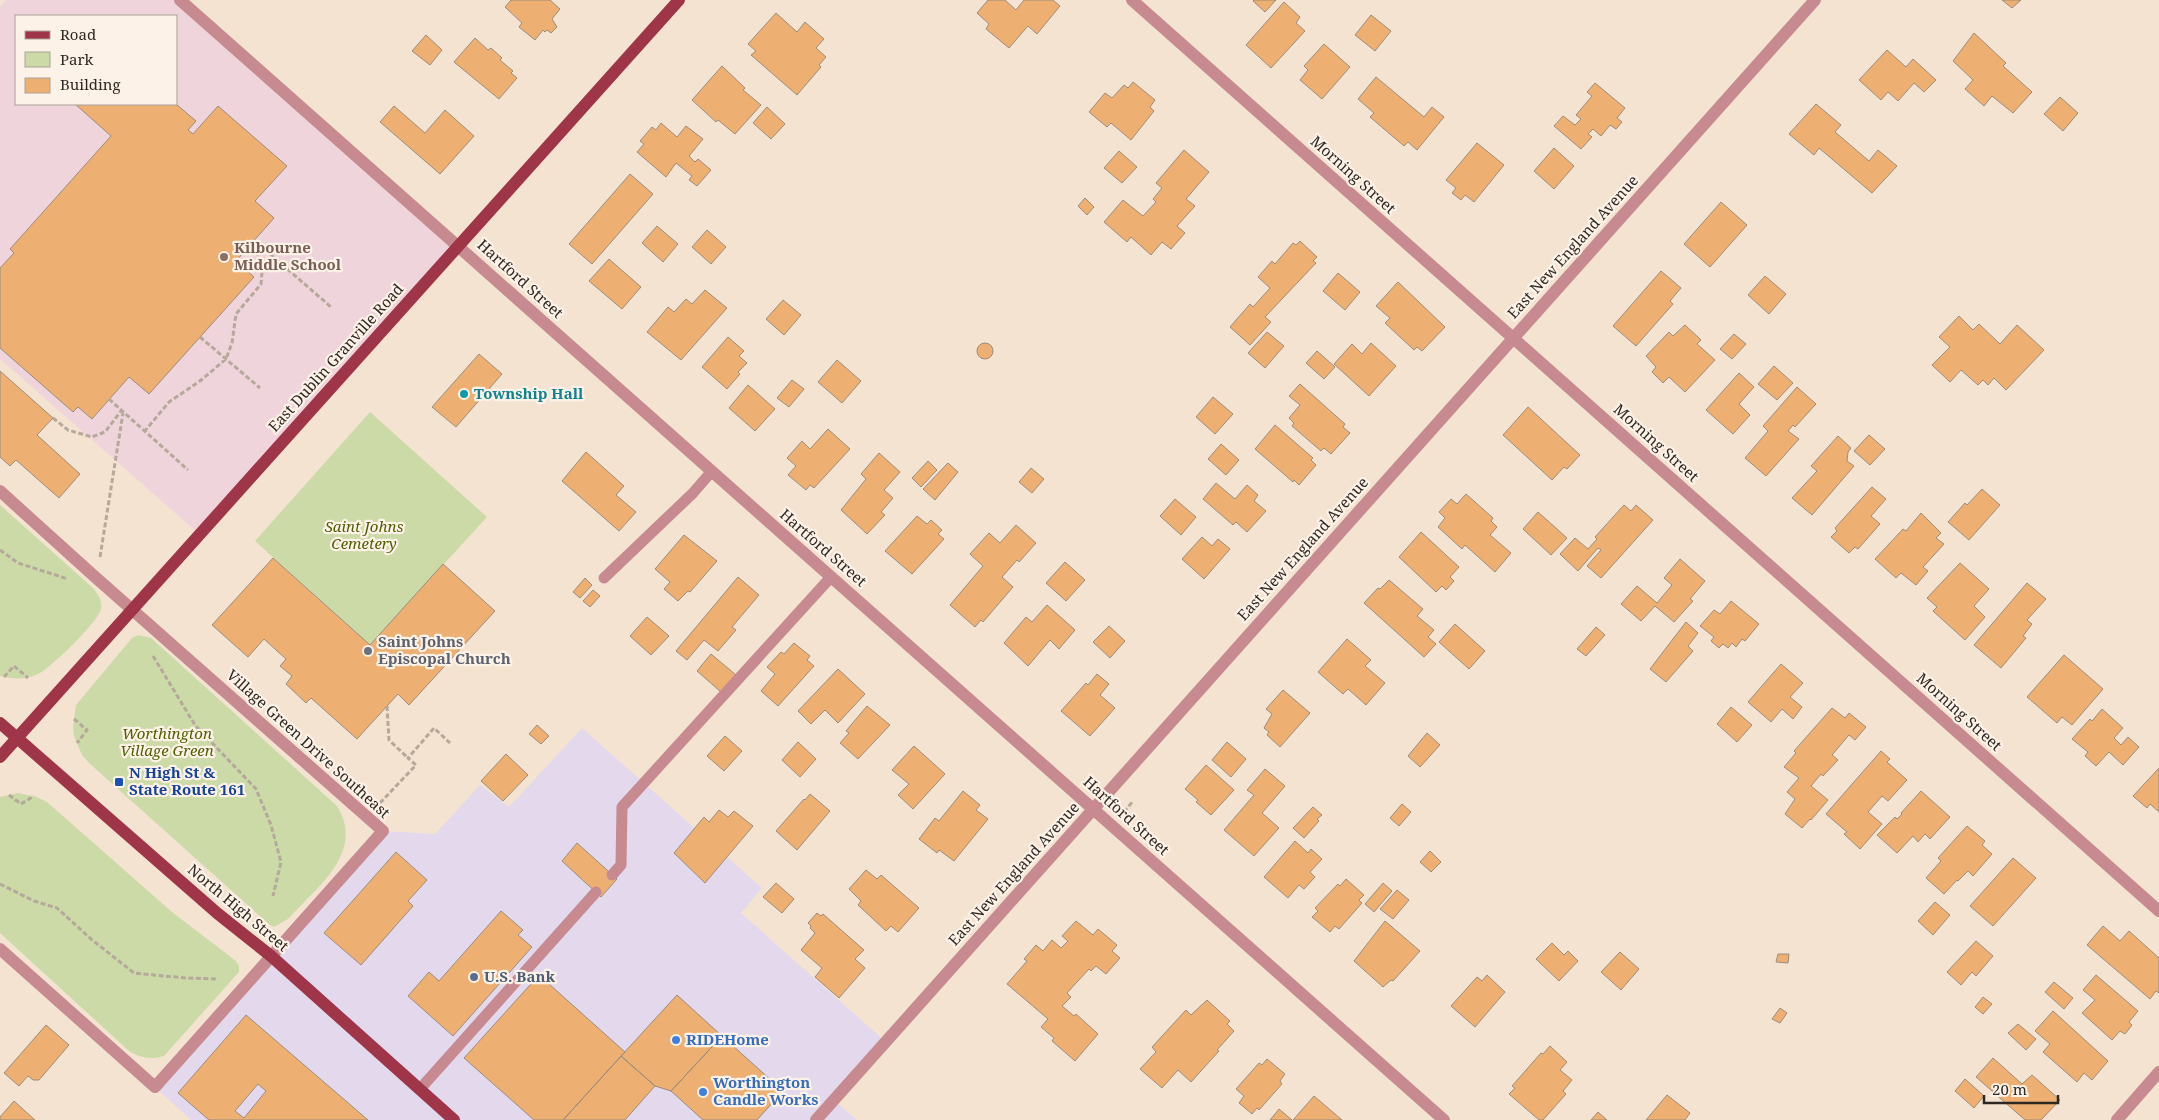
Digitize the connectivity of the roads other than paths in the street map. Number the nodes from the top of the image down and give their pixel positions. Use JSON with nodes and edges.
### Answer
{"nodes":[{"id":1,"x":180,"y":0,"type":"edge"},
{"id":2,"x":679,"y":0,"type":"edge"},
{"id":3,"x":1132,"y":0,"type":"edge"},
{"id":4,"x":1815,"y":0,"type":"edge"},
{"id":5,"x":457,"y":246,"type":"junction"},
{"id":6,"x":1513,"y":338,"type":"junction"},
{"id":7,"x":712,"y":471,"type":"junction"},
{"id":8,"x":0,"y":491,"type":"edge"},
{"id":9,"x":832,"y":577,"type":"junction"},
{"id":10,"x":604,"y":578,"type":"dead end"},
{"id":11,"x":133,"y":608,"type":"junction"},
{"id":12,"x":0,"y":723,"type":"edge"},
{"id":13,"x":17,"y":738,"type":"junction"},
{"id":14,"x":0,"y":757,"type":"edge"},
{"id":15,"x":1094,"y":809,"type":"junction"},
{"id":16,"x":612,"y":875,"type":"dead end"},
{"id":17,"x":596,"y":892,"type":"dead end"},
{"id":18,"x":2159,"y":911,"type":"edge"},
{"id":19,"x":0,"y":949,"type":"edge"},
{"id":20,"x":270,"y":956,"type":"junction"},
{"id":21,"x":2159,"y":1072,"type":"edge"},
{"id":22,"x":420,"y":1090,"type":"junction"},
{"id":23,"x":454,"y":1120,"type":"edge"},
{"id":24,"x":816,"y":1120,"type":"edge"},
{"id":25,"x":1444,"y":1120,"type":"edge"},
{"id":26,"x":2117,"y":1120,"type":"edge"}],
"edges":[{"from":1,"to":5,"type":"street","name":"Hartford Street"},
{"from":2,"to":5,"type":"main road","name":"East Dublin Granville Road"},
{"from":3,"to":6,"type":"street","name":"Morning Street"},
{"from":4,"to":6,"type":"street","name":"East New England Avenue"},
{"from":5,"to":7,"type":"street","name":"Hartford Street"},
{"from":5,"to":11,"type":"main road","name":"East Dublin Granville Road"},
{"from":6,"to":15,"type":"street","name":"East New England Avenue"},
{"from":6,"to":18,"type":"street","name":"Morning Street"},
{"from":7,"to":9,"type":"street","name":"Hartford Street"},
{"from":7,"to":10,"type":"lane"},
{"from":8,"to":11,"type":"street"},
{"from":9,"to":15,"type":"street","name":"Hartford Street"},
{"from":9,"to":16,"type":"lane"},
{"from":11,"to":13,"type":"main road","name":"East Dublin Granville Road"},
{"from":11,"to":20,"type":"street","name":"Village Green Drive Southeast"},
{"from":12,"to":13,"type":"main road","name":"North High Street"},
{"from":13,"to":14,"type":"main road","name":"East Dublin Granville Road"},
{"from":13,"to":20,"type":"main road","name":"North High Street"},
{"from":15,"to":24,"type":"street","name":"East New England Avenue"},
{"from":15,"to":25,"type":"street","name":"Hartford Street"},
{"from":17,"to":22,"type":"lane"},
{"from":19,"to":20,"type":"street"},
{"from":20,"to":22,"type":"main road","name":"North High Street"},
{"from":21,"to":26,"type":"street"},
{"from":22,"to":23,"type":"main road","name":"North High Street"}]}
